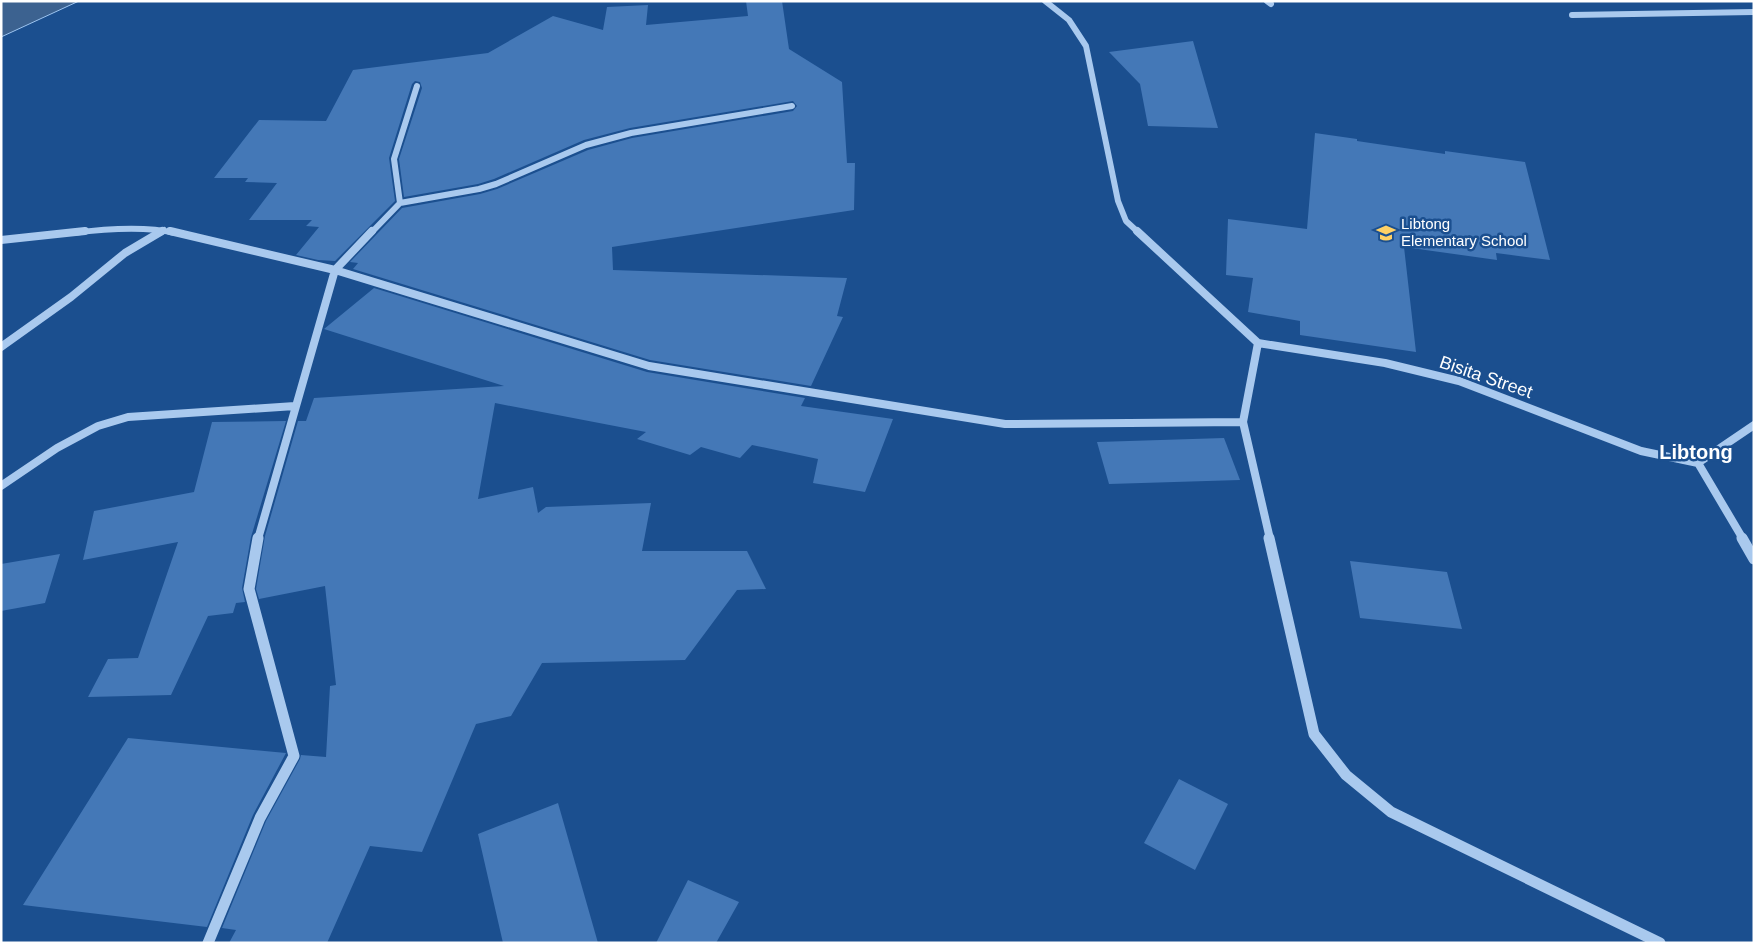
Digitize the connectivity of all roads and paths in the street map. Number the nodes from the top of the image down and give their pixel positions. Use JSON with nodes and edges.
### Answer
{"nodes":[{"id":1,"x":1045,"y":1,"type":"edge"},
{"id":2,"x":1754,"y":12,"type":"edge"},
{"id":3,"x":1572,"y":14,"type":"dead end"},
{"id":4,"x":417,"y":86,"type":"dead end"},
{"id":5,"x":792,"y":106,"type":"dead end"},
{"id":6,"x":400,"y":203,"type":"junction"},
{"id":7,"x":164,"y":230,"type":"junction"},
{"id":8,"x":1,"y":240,"type":"edge"},
{"id":9,"x":335,"y":270,"type":"junction"},
{"id":10,"x":1258,"y":343,"type":"junction"},
{"id":11,"x":1,"y":346,"type":"edge"},
{"id":12,"x":295,"y":406,"type":"junction"},
{"id":13,"x":1243,"y":422,"type":"junction"},
{"id":14,"x":1754,"y":425,"type":"edge"},
{"id":15,"x":1698,"y":463,"type":"junction"},
{"id":16,"x":1,"y":486,"type":"edge"},
{"id":17,"x":1754,"y":559,"type":"edge"},
{"id":18,"x":208,"y":943,"type":"edge"},
{"id":19,"x":1660,"y":943,"type":"edge"}],
"edges":[{"from":1,"to":10,"type":"street"},
{"from":2,"to":3,"type":"street"},
{"from":4,"to":6,"type":"street"},
{"from":5,"to":6,"type":"street"},
{"from":6,"to":9,"type":"street"},
{"from":7,"to":8,"type":"street"},
{"from":7,"to":9,"type":"street"},
{"from":7,"to":11,"type":"street"},
{"from":9,"to":12,"type":"street"},
{"from":9,"to":13,"type":"street"},
{"from":10,"to":13,"type":"street"},
{"from":10,"to":15,"type":"street","name":"Bisita Street"},
{"from":12,"to":16,"type":"street"},
{"from":12,"to":18,"type":"street"},
{"from":13,"to":19,"type":"street"},
{"from":14,"to":15,"type":"street"},
{"from":15,"to":17,"type":"street"}]}
